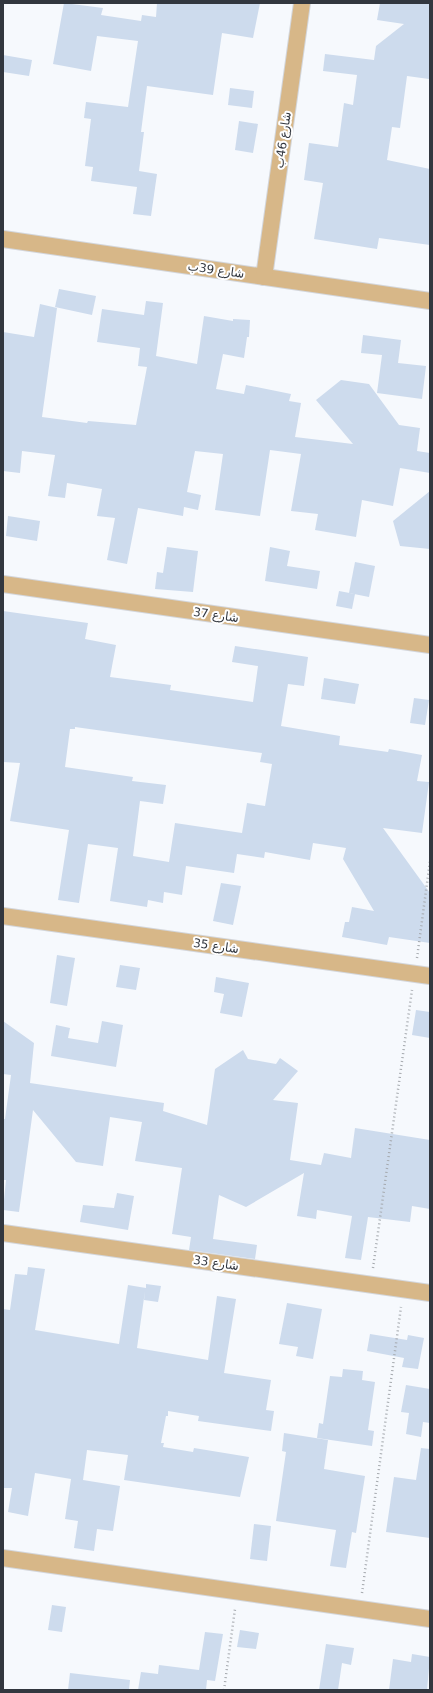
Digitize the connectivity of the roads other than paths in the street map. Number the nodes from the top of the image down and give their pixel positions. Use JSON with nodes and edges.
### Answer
{"nodes":[{"id":1,"x":302,"y":3,"type":"edge"},
{"id":2,"x":3,"y":239,"type":"edge"},
{"id":3,"x":264,"y":277,"type":"junction"},
{"id":4,"x":430,"y":301,"type":"edge"},
{"id":5,"x":3,"y":584,"type":"edge"},
{"id":6,"x":430,"y":646,"type":"edge"},
{"id":7,"x":3,"y":916,"type":"edge"},
{"id":8,"x":430,"y":976,"type":"edge"},
{"id":9,"x":3,"y":1233,"type":"edge"},
{"id":10,"x":430,"y":1293,"type":"edge"},
{"id":11,"x":3,"y":1558,"type":"edge"},
{"id":12,"x":430,"y":1619,"type":"edge"}],
"edges":[{"from":1,"to":3,"type":"street","name":"شارع 46ب"},
{"from":2,"to":3,"type":"street","name":"شارع 39ب"},
{"from":3,"to":4,"type":"street","name":"شارع 39ب"},
{"from":5,"to":6,"type":"street","name":"شارع 37"},
{"from":7,"to":8,"type":"street","name":"شارع 35"},
{"from":9,"to":10,"type":"street","name":"شارع 33"},
{"from":11,"to":12,"type":"street"}]}
